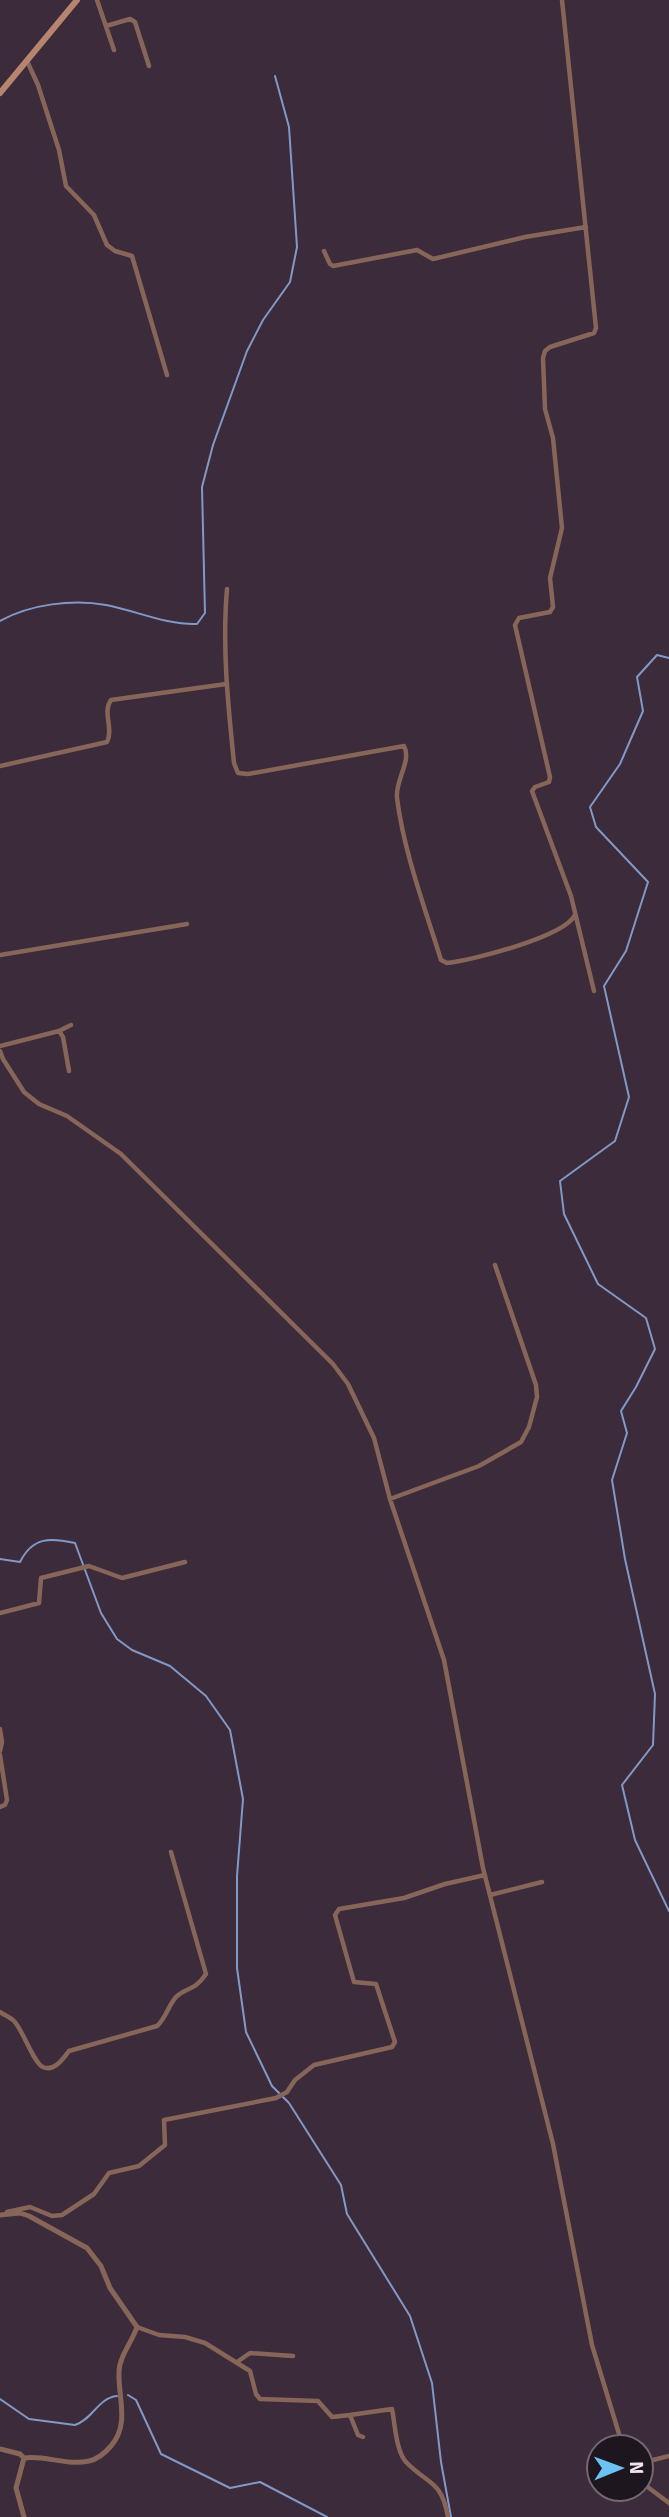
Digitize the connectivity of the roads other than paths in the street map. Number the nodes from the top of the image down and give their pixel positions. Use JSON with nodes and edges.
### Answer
{"nodes":[{"id":1,"x":77,"y":0,"type":"edge"},
{"id":2,"x":97,"y":0,"type":"edge"},
{"id":3,"x":562,"y":0,"type":"edge"},
{"id":4,"x":106,"y":26,"type":"junction"},
{"id":5,"x":114,"y":50,"type":"dead end"},
{"id":6,"x":27,"y":61,"type":"junction"},
{"id":7,"x":149,"y":66,"type":"dead end"},
{"id":8,"x":0,"y":93,"type":"edge"},
{"id":9,"x":586,"y":227,"type":"junction"},
{"id":10,"x":324,"y":251,"type":"dead end"},
{"id":11,"x":167,"y":374,"type":"dead end"},
{"id":12,"x":226,"y":589,"type":"dead end"},
{"id":13,"x":226,"y":684,"type":"junction"},
{"id":14,"x":0,"y":766,"type":"edge"},
{"id":15,"x":576,"y":914,"type":"junction"},
{"id":16,"x":187,"y":924,"type":"dead end"},
{"id":17,"x":0,"y":955,"type":"edge"},
{"id":18,"x":594,"y":991,"type":"dead end"},
{"id":19,"x":71,"y":1025,"type":"dead end"},
{"id":20,"x":60,"y":1031,"type":"junction"},
{"id":21,"x":0,"y":1048,"type":"edge"},
{"id":22,"x":69,"y":1071,"type":"dead end"},
{"id":23,"x":495,"y":1265,"type":"dead end"},
{"id":24,"x":390,"y":1499,"type":"junction"},
{"id":25,"x":185,"y":1562,"type":"dead end"},
{"id":26,"x":0,"y":1613,"type":"edge"},
{"id":27,"x":0,"y":1729,"type":"edge"},
{"id":28,"x":0,"y":1753,"type":"edge"},
{"id":29,"x":0,"y":1807,"type":"edge"},
{"id":30,"x":171,"y":1852,"type":"dead end"},
{"id":31,"x":485,"y":1875,"type":"junction"},
{"id":32,"x":542,"y":1882,"type":"dead end"},
{"id":33,"x":490,"y":1895,"type":"junction"},
{"id":34,"x":0,"y":2012,"type":"edge"},
{"id":35,"x":0,"y":2215,"type":"edge"},
{"id":36,"x":137,"y":2327,"type":"junction"},
{"id":37,"x":293,"y":2356,"type":"dead end"},
{"id":38,"x":237,"y":2362,"type":"junction"},
{"id":39,"x":350,"y":2415,"type":"junction"},
{"id":40,"x":619,"y":2433,"type":"edge"},
{"id":41,"x":363,"y":2437,"type":"dead end"},
{"id":42,"x":0,"y":2449,"type":"edge"},
{"id":43,"x":23,"y":2458,"type":"junction"},
{"id":44,"x":24,"y":2517,"type":"edge"},
{"id":45,"x":448,"y":2517,"type":"edge"}],
"edges":[{"from":1,"to":6,"type":"main road"},
{"from":2,"to":4,"type":"street"},
{"from":3,"to":9,"type":"street"},
{"from":4,"to":5,"type":"street"},
{"from":4,"to":7,"type":"street"},
{"from":6,"to":8,"type":"main road"},
{"from":6,"to":11,"type":"street"},
{"from":9,"to":10,"type":"street"},
{"from":9,"to":15,"type":"street"},
{"from":12,"to":13,"type":"street"},
{"from":13,"to":14,"type":"street"},
{"from":13,"to":15,"type":"street"},
{"from":15,"to":18,"type":"street"},
{"from":16,"to":17,"type":"street"},
{"from":19,"to":20,"type":"street"},
{"from":20,"to":21,"type":"street"},
{"from":20,"to":22,"type":"street"},
{"from":21,"to":24,"type":"street"},
{"from":23,"to":24,"type":"street"},
{"from":24,"to":31,"type":"street"},
{"from":25,"to":26,"type":"street"},
{"from":27,"to":28,"type":"street"},
{"from":28,"to":29,"type":"street"},
{"from":30,"to":34,"type":"street"},
{"from":31,"to":33,"type":"street"},
{"from":31,"to":35,"type":"street"},
{"from":32,"to":33,"type":"street"},
{"from":33,"to":40,"type":"street"},
{"from":35,"to":36,"type":"street"},
{"from":36,"to":38,"type":"street"},
{"from":36,"to":43,"type":"street"},
{"from":37,"to":38,"type":"street"},
{"from":38,"to":39,"type":"street"},
{"from":39,"to":41,"type":"street"},
{"from":39,"to":45,"type":"street"},
{"from":42,"to":43,"type":"street"},
{"from":43,"to":44,"type":"street"}]}
